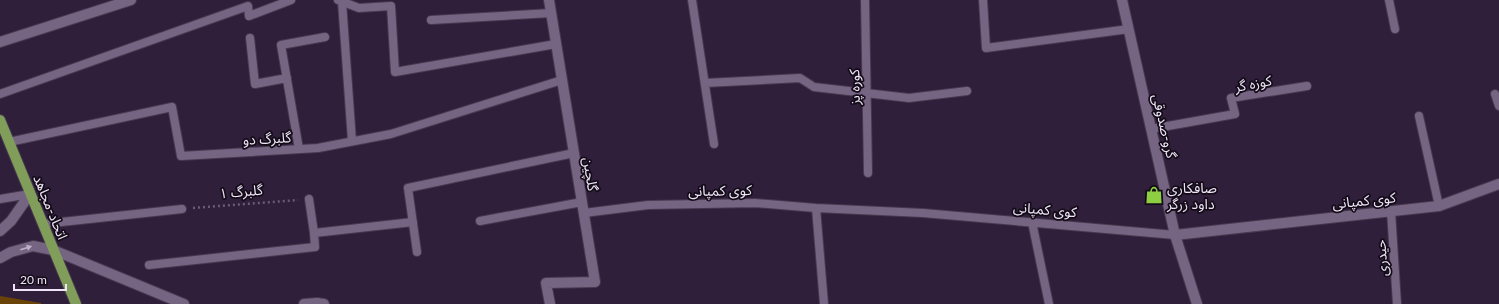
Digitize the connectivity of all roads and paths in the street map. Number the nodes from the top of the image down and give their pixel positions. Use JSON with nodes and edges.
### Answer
{"nodes":[{"id":1,"x":131,"y":0,"type":"edge"},
{"id":2,"x":292,"y":0,"type":"edge"},
{"id":3,"x":549,"y":0,"type":"edge"},
{"id":4,"x":692,"y":0,"type":"edge"},
{"id":5,"x":865,"y":0,"type":"edge"},
{"id":6,"x":983,"y":0,"type":"edge"},
{"id":7,"x":1122,"y":0,"type":"edge"},
{"id":8,"x":1388,"y":0,"type":"edge"},
{"id":9,"x":340,"y":1,"type":"edge"},
{"id":10,"x":551,"y":13,"type":"junction"},
{"id":11,"x":431,"y":20,"type":"dead end"},
{"id":12,"x":1129,"y":29,"type":"junction"},
{"id":13,"x":1395,"y":29,"type":"dead end"},
{"id":14,"x":325,"y":37,"type":"dead end"},
{"id":15,"x":250,"y":38,"type":"dead end"},
{"id":16,"x":0,"y":42,"type":"edge"},
{"id":17,"x":556,"y":44,"type":"junction"},
{"id":18,"x":287,"y":78,"type":"junction"},
{"id":19,"x":562,"y":80,"type":"junction"},
{"id":20,"x":704,"y":83,"type":"junction"},
{"id":21,"x":1307,"y":86,"type":"dead end"},
{"id":22,"x":967,"y":91,"type":"dead end"},
{"id":23,"x":867,"y":93,"type":"junction"},
{"id":24,"x":0,"y":94,"type":"edge"},
{"id":25,"x":1495,"y":94,"type":"dead end"},
{"id":26,"x":1499,"y":106,"type":"edge"},
{"id":27,"x":1419,"y":116,"type":"dead end"},
{"id":28,"x":0,"y":120,"type":"edge"},
{"id":29,"x":1151,"y":129,"type":"junction"},
{"id":30,"x":2,"y":130,"type":"edge"},
{"id":31,"x":352,"y":141,"type":"junction"},
{"id":32,"x":9,"y":142,"type":"junction"},
{"id":33,"x":714,"y":144,"type":"dead end"},
{"id":34,"x":299,"y":149,"type":"junction"},
{"id":35,"x":574,"y":153,"type":"junction"},
{"id":36,"x":868,"y":173,"type":"dead end"},
{"id":37,"x":1499,"y":184,"type":"edge"},
{"id":38,"x":30,"y":194,"type":"junction"},
{"id":39,"x":0,"y":199,"type":"edge"},
{"id":40,"x":309,"y":199,"type":"joint"},
{"id":41,"x":582,"y":202,"type":"junction"},
{"id":42,"x":1439,"y":206,"type":"junction"},
{"id":43,"x":816,"y":208,"type":"junction"},
{"id":44,"x":182,"y":209,"type":"joint"},
{"id":45,"x":1391,"y":211,"type":"junction"},
{"id":46,"x":584,"y":213,"type":"junction"},
{"id":47,"x":480,"y":221,"type":"dead end"},
{"id":48,"x":413,"y":222,"type":"junction"},
{"id":49,"x":1032,"y":222,"type":"junction"},
{"id":50,"x":43,"y":224,"type":"junction"},
{"id":51,"x":0,"y":231,"type":"edge"},
{"id":52,"x":314,"y":233,"type":"junction"},
{"id":53,"x":1176,"y":235,"type":"junction"},
{"id":54,"x":53,"y":250,"type":"junction"},
{"id":55,"x":417,"y":252,"type":"dead end"},
{"id":56,"x":0,"y":258,"type":"edge"},
{"id":57,"x":149,"y":265,"type":"dead end"},
{"id":58,"x":76,"y":304,"type":"edge"},
{"id":59,"x":184,"y":304,"type":"edge"},
{"id":60,"x":304,"y":304,"type":"edge"},
{"id":61,"x":324,"y":304,"type":"edge"},
{"id":62,"x":550,"y":304,"type":"edge"},
{"id":63,"x":824,"y":304,"type":"edge"},
{"id":64,"x":1049,"y":304,"type":"edge"},
{"id":65,"x":1197,"y":304,"type":"edge"},
{"id":66,"x":1397,"y":304,"type":"edge"}],
"edges":[{"from":1,"to":16,"type":"street"},
{"from":2,"to":24,"type":"lane"},
{"from":3,"to":10,"type":"street","name":"گلچین"},
{"from":4,"to":20,"type":"lane"},
{"from":5,"to":23,"type":"lane","name":"کوره پز"},
{"from":6,"to":12,"type":"lane"},
{"from":7,"to":12,"type":"street","name":"گرو-صدوقی"},
{"from":8,"to":13,"type":"lane"},
{"from":9,"to":17,"type":"lane"},
{"from":9,"to":31,"type":"lane"},
{"from":10,"to":11,"type":"lane"},
{"from":10,"to":17,"type":"street","name":"گلچین"},
{"from":12,"to":29,"type":"street","name":"گرو-صدوقی"},
{"from":14,"to":18,"type":"lane"},
{"from":15,"to":18,"type":"lane"},
{"from":17,"to":19,"type":"street","name":"گلچین"},
{"from":18,"to":34,"type":"lane"},
{"from":19,"to":31,"type":"lane","name":"گلبرگ دو"},
{"from":19,"to":35,"type":"street","name":"گلچین"},
{"from":20,"to":23,"type":"lane"},
{"from":20,"to":33,"type":"lane"},
{"from":21,"to":29,"type":"lane","name":"کوزه گر"},
{"from":22,"to":23,"type":"lane"},
{"from":23,"to":36,"type":"lane","name":"کوره پز"},
{"from":25,"to":26,"type":"lane"},
{"from":27,"to":42,"type":"lane"},
{"from":28,"to":30,"type":"main road","name":"اتحاد-مجاهد"},
{"from":29,"to":53,"type":"street","name":"گرو-صدوقی"},
{"from":30,"to":32,"type":"main road","name":"اتحاد-مجاهد"},
{"from":31,"to":34,"type":"lane","name":"گلبرگ دو"},
{"from":32,"to":34,"type":"lane","name":"گلبرگ دو"},
{"from":32,"to":38,"type":"main road","name":"اتحاد-مجاهد"},
{"from":35,"to":41,"type":"street","name":"گلچین"},
{"from":35,"to":48,"type":"lane"},
{"from":37,"to":42,"type":"street","name":"کوی کمپانی"},
{"from":38,"to":39,"type":"lane"},
{"from":38,"to":50,"type":"main road","name":"اتحاد-مجاهد"},
{"from":38,"to":51,"type":"street"},
{"from":40,"to":44,"type":"path","name":"گلبرگ ۱"},
{"from":40,"to":52,"type":"lane"},
{"from":41,"to":46,"type":"street","name":"گلچین"},
{"from":41,"to":47,"type":"lane"},
{"from":42,"to":45,"type":"street","name":"کوی کمپانی"},
{"from":43,"to":46,"type":"lane","name":"کوی کمپانی"},
{"from":43,"to":49,"type":"lane","name":"کوی کمپانی"},
{"from":43,"to":63,"type":"lane"},
{"from":44,"to":50,"type":"lane"},
{"from":45,"to":53,"type":"street","name":"کوی کمپانی"},
{"from":45,"to":66,"type":"lane","name":"حیدری"},
{"from":46,"to":62,"type":"street","name":"گلچین"},
{"from":48,"to":52,"type":"lane"},
{"from":48,"to":55,"type":"lane"},
{"from":49,"to":53,"type":"lane","name":"کوی کمپانی"},
{"from":49,"to":64,"type":"lane"},
{"from":50,"to":54,"type":"main road","name":"اتحاد-مجاهد"},
{"from":52,"to":57,"type":"lane"},
{"from":53,"to":65,"type":"street","name":"گرو-صدوقی"},
{"from":56,"to":54,"type":"street","one_way":true},
{"from":54,"to":58,"type":"main road","name":"اتحاد-مجاهد"},
{"from":54,"to":59,"type":"street"},
{"from":60,"to":61,"type":"street"}]}
